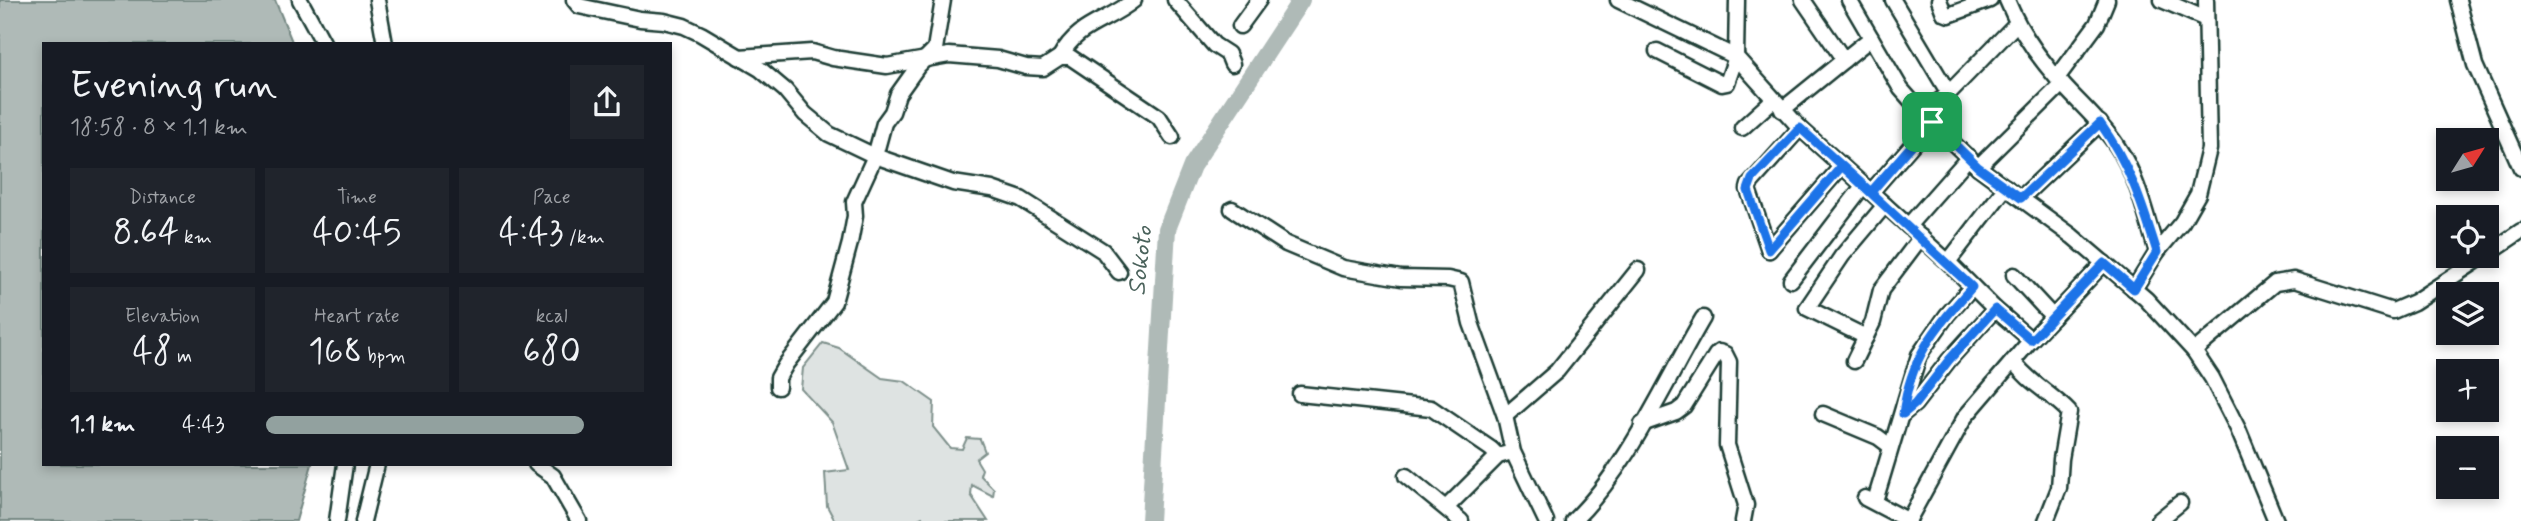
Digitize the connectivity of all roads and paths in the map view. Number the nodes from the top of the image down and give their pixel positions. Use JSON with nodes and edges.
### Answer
{"nodes":[{"id":1,"x":300,"y":0,"type":"edge"},
{"id":2,"x":377,"y":0,"type":"edge"},
{"id":3,"x":574,"y":0,"type":"edge"},
{"id":4,"x":943,"y":0,"type":"edge"},
{"id":5,"x":1134,"y":0,"type":"edge"},
{"id":6,"x":1175,"y":0,"type":"edge"},
{"id":7,"x":1259,"y":0,"type":"edge"},
{"id":8,"x":1618,"y":0,"type":"edge"},
{"id":9,"x":1737,"y":0,"type":"edge"},
{"id":10,"x":1803,"y":0,"type":"edge"},
{"id":11,"x":1849,"y":0,"type":"edge"},
{"id":12,"x":1893,"y":0,"type":"edge"},
{"id":13,"x":1939,"y":0,"type":"edge"},
{"id":14,"x":1990,"y":0,"type":"edge"},
{"id":15,"x":2007,"y":0,"type":"edge"},
{"id":16,"x":2107,"y":0,"type":"edge"},
{"id":17,"x":2162,"y":0,"type":"edge"},
{"id":18,"x":2206,"y":0,"type":"edge"},
{"id":19,"x":2458,"y":0,"type":"edge"},
{"id":20,"x":2206,"y":19,"type":"junction"},
{"id":21,"x":2017,"y":23,"type":"junction"},
{"id":22,"x":1240,"y":26,"type":"dead end"},
{"id":23,"x":1871,"y":38,"type":"junction"},
{"id":24,"x":323,"y":42,"type":"edge"},
{"id":25,"x":385,"y":42,"type":"edge"},
{"id":26,"x":1657,"y":51,"type":"dead end"},
{"id":27,"x":740,"y":57,"type":"junction"},
{"id":28,"x":929,"y":57,"type":"junction"},
{"id":29,"x":1060,"y":57,"type":"junction"},
{"id":30,"x":1736,"y":57,"type":"junction"},
{"id":31,"x":1844,"y":60,"type":"junction"},
{"id":32,"x":1232,"y":64,"type":"dead end"},
{"id":33,"x":2060,"y":81,"type":"junction"},
{"id":34,"x":1948,"y":92,"type":"junction"},
{"id":35,"x":1777,"y":105,"type":"junction"},
{"id":36,"x":1927,"y":117,"type":"junction"},
{"id":37,"x":2100,"y":123,"type":"junction"},
{"id":38,"x":1742,"y":128,"type":"dead end"},
{"id":39,"x":1800,"y":128,"type":"junction"},
{"id":40,"x":1172,"y":137,"type":"dead end"},
{"id":41,"x":875,"y":156,"type":"junction"},
{"id":42,"x":1973,"y":162,"type":"junction"},
{"id":43,"x":1842,"y":166,"type":"junction"},
{"id":44,"x":2521,"y":168,"type":"edge"},
{"id":45,"x":2007,"y":187,"type":"junction"},
{"id":46,"x":1867,"y":189,"type":"junction"},
{"id":47,"x":2021,"y":198,"type":"junction"},
{"id":48,"x":1885,"y":205,"type":"junction"},
{"id":49,"x":1232,"y":209,"type":"dead end"},
{"id":50,"x":1909,"y":226,"type":"junction"},
{"id":51,"x":2521,"y":231,"type":"edge"},
{"id":52,"x":1921,"y":237,"type":"junction"},
{"id":53,"x":2499,"y":246,"type":"edge"},
{"id":54,"x":2157,"y":252,"type":"junction"},
{"id":55,"x":1948,"y":262,"type":"junction"},
{"id":56,"x":2104,"y":263,"type":"junction"},
{"id":57,"x":2466,"y":268,"type":"edge"},
{"id":58,"x":1638,"y":270,"type":"dead end"},
{"id":59,"x":1119,"y":272,"type":"dead end"},
{"id":60,"x":2014,"y":275,"type":"dead end"},
{"id":61,"x":1791,"y":280,"type":"dead end"},
{"id":62,"x":1972,"y":287,"type":"junction"},
{"id":63,"x":2134,"y":289,"type":"junction"},
{"id":64,"x":1995,"y":309,"type":"junction"},
{"id":65,"x":2053,"y":317,"type":"junction"},
{"id":66,"x":1703,"y":318,"type":"dead end"},
{"id":67,"x":1866,"y":337,"type":"junction"},
{"id":68,"x":2031,"y":340,"type":"junction"},
{"id":69,"x":2194,"y":351,"type":"junction"},
{"id":70,"x":1854,"y":361,"type":"dead end"},
{"id":71,"x":2013,"y":361,"type":"junction"},
{"id":72,"x":778,"y":387,"type":"dead end"},
{"id":73,"x":1300,"y":394,"type":"dead end"},
{"id":74,"x":1823,"y":414,"type":"dead end"},
{"id":75,"x":1903,"y":414,"type":"junction"},
{"id":76,"x":1505,"y":416,"type":"junction"},
{"id":77,"x":1642,"y":424,"type":"junction"},
{"id":78,"x":1890,"y":446,"type":"junction"},
{"id":79,"x":1513,"y":452,"type":"junction"},
{"id":80,"x":1497,"y":456,"type":"junction"},
{"id":81,"x":345,"y":466,"type":"edge"},
{"id":82,"x":377,"y":466,"type":"edge"},
{"id":83,"x":539,"y":466,"type":"edge"},
{"id":84,"x":1406,"y":476,"type":"dead end"},
{"id":85,"x":2180,"y":503,"type":"dead end"},
{"id":86,"x":1447,"y":507,"type":"junction"},
{"id":87,"x":337,"y":521,"type":"edge"},
{"id":88,"x":363,"y":521,"type":"edge"},
{"id":89,"x":579,"y":521,"type":"edge"},
{"id":90,"x":1461,"y":521,"type":"edge"},
{"id":91,"x":1546,"y":521,"type":"edge"},
{"id":92,"x":1573,"y":521,"type":"edge"},
{"id":93,"x":1743,"y":521,"type":"edge"},
{"id":94,"x":1909,"y":521,"type":"edge"},
{"id":95,"x":2046,"y":521,"type":"edge"},
{"id":96,"x":2158,"y":521,"type":"edge"},
{"id":97,"x":2276,"y":521,"type":"edge"}],
"edges":[{"from":1,"to":24,"type":"street"},
{"from":2,"to":25,"type":"street"},
{"from":3,"to":27,"type":"street"},
{"from":4,"to":28,"type":"street"},
{"from":5,"to":29,"type":"street"},
{"from":6,"to":32,"type":"street"},
{"from":7,"to":22,"type":"street"},
{"from":8,"to":30,"type":"street"},
{"from":9,"to":30,"type":"street"},
{"from":10,"to":31,"type":"street"},
{"from":11,"to":23,"type":"street"},
{"from":12,"to":34,"type":"street"},
{"from":13,"to":14,"type":"street"},
{"from":15,"to":21,"type":"street"},
{"from":16,"to":33,"type":"street"},
{"from":17,"to":20,"type":"street"},
{"from":18,"to":20,"type":"street"},
{"from":19,"to":44,"type":"street"},
{"from":20,"to":54,"type":"street"},
{"from":21,"to":33,"type":"street"},
{"from":21,"to":34,"type":"street"},
{"from":23,"to":31,"type":"street"},
{"from":23,"to":36,"type":"street"},
{"from":26,"to":30,"type":"street"},
{"from":27,"to":28,"type":"street"},
{"from":27,"to":41,"type":"street"},
{"from":28,"to":29,"type":"street"},
{"from":28,"to":41,"type":"street"},
{"from":29,"to":40,"type":"street"},
{"from":30,"to":35,"type":"street"},
{"from":31,"to":35,"type":"street"},
{"from":33,"to":37,"type":"street"},
{"from":33,"to":42,"type":"street"},
{"from":34,"to":36,"type":"street"},
{"from":35,"to":38,"type":"street"},
{"from":35,"to":39,"type":"street"},
{"from":36,"to":42,"type":"street"},
{"from":36,"to":46,"type":"street"},
{"from":37,"to":47,"type":"street"},
{"from":37,"to":54,"type":"street"},
{"from":39,"to":43,"type":"street"},
{"from":39,"to":43,"type":"street"},
{"from":41,"to":59,"type":"street"},
{"from":41,"to":72,"type":"street"},
{"from":42,"to":45,"type":"street"},
{"from":42,"to":50,"type":"street"},
{"from":43,"to":46,"type":"street"},
{"from":45,"to":47,"type":"street"},
{"from":45,"to":55,"type":"street"},
{"from":46,"to":48,"type":"street"},
{"from":46,"to":61,"type":"street"},
{"from":47,"to":56,"type":"street"},
{"from":48,"to":50,"type":"street"},
{"from":48,"to":67,"type":"street"},
{"from":49,"to":76,"type":"street"},
{"from":50,"to":52,"type":"street"},
{"from":51,"to":53,"type":"street"},
{"from":52,"to":55,"type":"street"},
{"from":52,"to":67,"type":"street"},
{"from":54,"to":63,"type":"street"},
{"from":55,"to":62,"type":"street"},
{"from":56,"to":63,"type":"street"},
{"from":56,"to":65,"type":"street"},
{"from":57,"to":69,"type":"street"},
{"from":58,"to":76,"type":"street"},
{"from":60,"to":65,"type":"street"},
{"from":62,"to":64,"type":"street"},
{"from":62,"to":75,"type":"street"},
{"from":63,"to":69,"type":"street"},
{"from":64,"to":68,"type":"street"},
{"from":64,"to":75,"type":"street"},
{"from":65,"to":68,"type":"street"},
{"from":66,"to":77,"type":"street"},
{"from":67,"to":70,"type":"street"},
{"from":68,"to":71,"type":"street"},
{"from":69,"to":97,"type":"street"},
{"from":71,"to":94,"type":"street"},
{"from":71,"to":95,"type":"street"},
{"from":73,"to":80,"type":"street"},
{"from":74,"to":78,"type":"street"},
{"from":75,"to":78,"type":"street"},
{"from":76,"to":79,"type":"street"},
{"from":77,"to":92,"type":"street"},
{"from":77,"to":93,"type":"street"},
{"from":78,"to":94,"type":"street"},
{"from":79,"to":80,"type":"street"},
{"from":79,"to":91,"type":"street"},
{"from":80,"to":86,"type":"street"},
{"from":81,"to":87,"type":"street"},
{"from":82,"to":88,"type":"street"},
{"from":83,"to":89,"type":"street"},
{"from":84,"to":86,"type":"street"},
{"from":85,"to":96,"type":"street"},
{"from":86,"to":90,"type":"street"}]}
